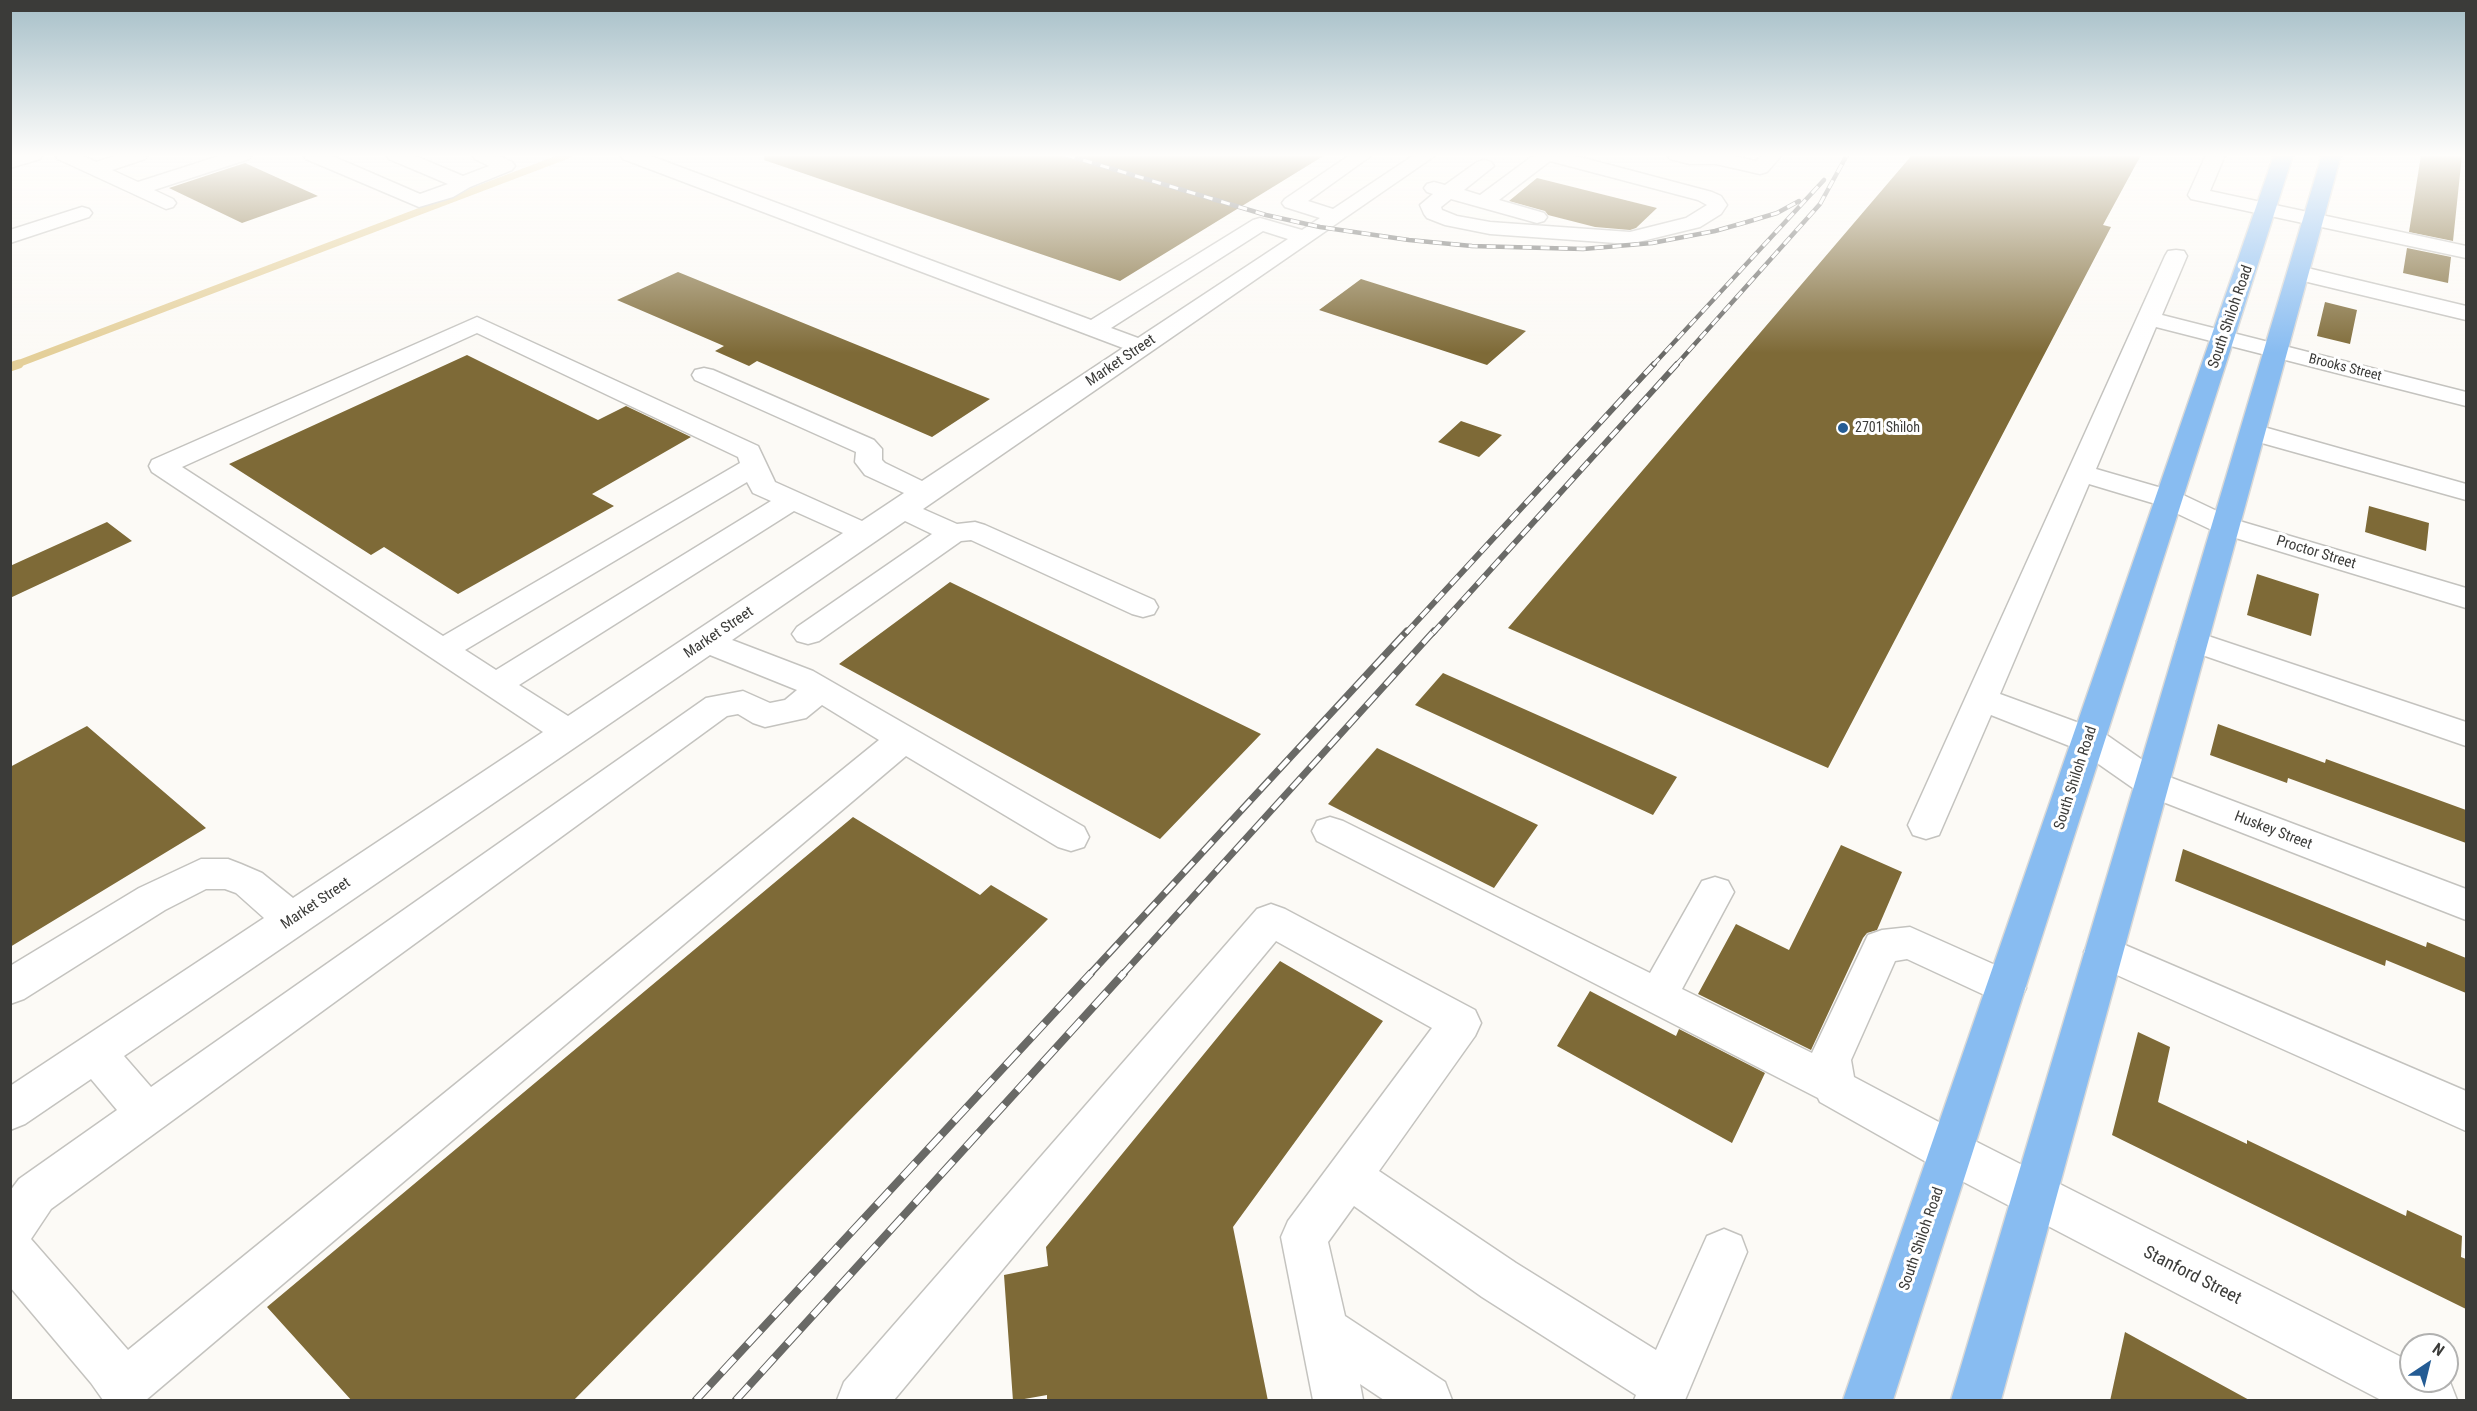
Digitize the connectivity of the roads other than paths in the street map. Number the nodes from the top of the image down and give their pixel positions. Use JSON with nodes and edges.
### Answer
{"nodes":[{"id":1,"x":58,"y":221,"type":"edge"},
{"id":2,"x":805,"y":221,"type":"edge"},
{"id":3,"x":1329,"y":221,"type":"edge"},
{"id":4,"x":1452,"y":221,"type":"edge"},
{"id":5,"x":1549,"y":221,"type":"edge"},
{"id":6,"x":1698,"y":221,"type":"edge"},
{"id":7,"x":2263,"y":221,"type":"edge"},
{"id":8,"x":2313,"y":221,"type":"edge"},
{"id":9,"x":2323,"y":221,"type":"edge"},
{"id":10,"x":10,"y":237,"type":"edge"},
{"id":11,"x":1304,"y":237,"type":"junction"},
{"id":12,"x":1605,"y":237,"type":"junction"},
{"id":13,"x":2466,"y":252,"type":"edge"},
{"id":14,"x":2176,"y":255,"type":"dead end"},
{"id":15,"x":2299,"y":273,"type":"junction"},
{"id":16,"x":2466,"y":313,"type":"edge"},
{"id":17,"x":2148,"y":318,"type":"junction"},
{"id":18,"x":1093,"y":329,"type":"junction"},
{"id":19,"x":2224,"y":337,"type":"junction"},
{"id":20,"x":1141,"y":347,"type":"junction"},
{"id":21,"x":2276,"y":350,"type":"junction"},
{"id":22,"x":704,"y":375,"type":"dead end"},
{"id":23,"x":2466,"y":399,"type":"edge"},
{"id":24,"x":2253,"y":432,"type":"junction"},
{"id":25,"x":754,"y":465,"type":"junction"},
{"id":26,"x":2080,"y":473,"type":"junction"},
{"id":27,"x":2466,"y":492,"type":"edge"},
{"id":28,"x":2169,"y":499,"type":"junction"},
{"id":29,"x":792,"y":500,"type":"junction"},
{"id":30,"x":913,"y":501,"type":"junction"},
{"id":31,"x":2226,"y":526,"type":"junction"},
{"id":32,"x":866,"y":533,"type":"junction"},
{"id":33,"x":953,"y":533,"type":"junction"},
{"id":34,"x":2466,"y":598,"type":"edge"},
{"id":35,"x":1143,"y":607,"type":"dead end"},
{"id":36,"x":808,"y":634,"type":"dead end"},
{"id":37,"x":706,"y":641,"type":"junction"},
{"id":38,"x":2193,"y":641,"type":"junction"},
{"id":39,"x":442,"y":650,"type":"junction"},
{"id":40,"x":495,"y":685,"type":"junction"},
{"id":41,"x":819,"y":690,"type":"junction"},
{"id":42,"x":1981,"y":699,"type":"junction"},
{"id":43,"x":569,"y":733,"type":"junction"},
{"id":44,"x":2466,"y":734,"type":"edge"},
{"id":45,"x":903,"y":738,"type":"junction"},
{"id":46,"x":2089,"y":740,"type":"junction"},
{"id":47,"x":2152,"y":784,"type":"junction"},
{"id":48,"x":1926,"y":825,"type":"dead end"},
{"id":49,"x":1330,"y":831,"type":"dead end"},
{"id":50,"x":1071,"y":837,"type":"dead end"},
{"id":51,"x":1715,"y":892,"type":"dead end"},
{"id":52,"x":2466,"y":905,"type":"edge"},
{"id":53,"x":293,"y":920,"type":"junction"},
{"id":54,"x":2104,"y":952,"type":"junction"},
{"id":55,"x":10,"y":987,"type":"edge"},
{"id":56,"x":2006,"y":988,"type":"junction"},
{"id":57,"x":1658,"y":996,"type":"junction"},
{"id":58,"x":95,"y":1053,"type":"junction"},
{"id":59,"x":1834,"y":1085,"type":"junction"},
{"id":60,"x":10,"y":1110,"type":"edge"},
{"id":61,"x":2466,"y":1111,"type":"edge"},
{"id":62,"x":147,"y":1114,"type":"junction"},
{"id":63,"x":1951,"y":1152,"type":"junction"},
{"id":64,"x":1348,"y":1176,"type":"junction"},
{"id":65,"x":2035,"y":1195,"type":"junction"},
{"id":66,"x":10,"y":1231,"type":"edge"},
{"id":67,"x":10,"y":1250,"type":"edge"},
{"id":68,"x":1724,"y":1252,"type":"dead end"},
{"id":69,"x":1323,"y":1330,"type":"junction"},
{"id":70,"x":1663,"y":1393,"type":"edge"},
{"id":71,"x":121,"y":1394,"type":"edge"},
{"id":72,"x":862,"y":1401,"type":"edge"},
{"id":73,"x":1338,"y":1401,"type":"edge"},
{"id":74,"x":1427,"y":1401,"type":"edge"},
{"id":75,"x":1868,"y":1401,"type":"edge"},
{"id":76,"x":1976,"y":1401,"type":"edge"},
{"id":77,"x":2432,"y":1401,"type":"edge"}],
"edges":[{"from":1,"to":10,"type":"street"},
{"from":2,"to":18,"type":"street"},
{"from":3,"to":11,"type":"street","name":"Market Street"},
{"from":4,"to":12,"type":"street"},
{"from":5,"to":12,"type":"street"},
{"from":6,"to":12,"type":"street"},
{"from":7,"to":19,"type":"main road","name":"South Shiloh Road"},
{"from":8,"to":15,"type":"main road"},
{"from":9,"to":13,"type":"street"},
{"from":11,"to":18,"type":"street"},
{"from":11,"to":20,"type":"street","name":"Market Street"},
{"from":14,"to":17,"type":"street"},
{"from":15,"to":16,"type":"street"},
{"from":15,"to":21,"type":"main road"},
{"from":17,"to":19,"type":"street","name":"Brooks Street"},
{"from":17,"to":26,"type":"street"},
{"from":18,"to":20,"type":"street"},
{"from":19,"to":21,"type":"street","name":"Brooks Street"},
{"from":19,"to":28,"type":"main road","name":"South Shiloh Road"},
{"from":20,"to":30,"type":"street","name":"Market Street"},
{"from":21,"to":23,"type":"street","name":"Brooks Street"},
{"from":21,"to":24,"type":"main road"},
{"from":22,"to":30,"type":"street"},
{"from":24,"to":27,"type":"street"},
{"from":24,"to":31,"type":"main road"},
{"from":25,"to":29,"type":"street"},
{"from":25,"to":39,"type":"street"},
{"from":25,"to":39,"type":"street"},
{"from":26,"to":28,"type":"street","name":"Proctor Street"},
{"from":26,"to":42,"type":"street"},
{"from":28,"to":31,"type":"street","name":"Proctor Street"},
{"from":28,"to":46,"type":"main road","name":"South Shiloh Road"},
{"from":29,"to":32,"type":"street"},
{"from":29,"to":40,"type":"street"},
{"from":30,"to":32,"type":"street","name":"Market Street"},
{"from":30,"to":33,"type":"street"},
{"from":31,"to":34,"type":"street","name":"Proctor Street"},
{"from":31,"to":38,"type":"main road"},
{"from":32,"to":37,"type":"street","name":"Market Street"},
{"from":33,"to":35,"type":"street"},
{"from":33,"to":36,"type":"street"},
{"from":37,"to":41,"type":"street"},
{"from":37,"to":43,"type":"street","name":"Market Street"},
{"from":38,"to":44,"type":"street"},
{"from":38,"to":47,"type":"main road"},
{"from":39,"to":40,"type":"street"},
{"from":40,"to":43,"type":"street"},
{"from":41,"to":45,"type":"street"},
{"from":41,"to":62,"type":"street"},
{"from":42,"to":46,"type":"street","name":"Huskey Street"},
{"from":42,"to":48,"type":"street"},
{"from":43,"to":53,"type":"street","name":"Market Street"},
{"from":45,"to":50,"type":"street"},
{"from":45,"to":71,"type":"street"},
{"from":46,"to":47,"type":"street","name":"Huskey Street"},
{"from":46,"to":56,"type":"main road","name":"South Shiloh Road"},
{"from":47,"to":52,"type":"street","name":"Huskey Street"},
{"from":47,"to":54,"type":"main road"},
{"from":49,"to":57,"type":"street","name":"Stanford Street"},
{"from":51,"to":57,"type":"street"},
{"from":53,"to":55,"type":"street"},
{"from":53,"to":58,"type":"street","name":"Market Street"},
{"from":54,"to":61,"type":"street"},
{"from":54,"to":65,"type":"main road"},
{"from":56,"to":59,"type":"street"},
{"from":56,"to":63,"type":"main road","name":"South Shiloh Road"},
{"from":57,"to":59,"type":"street","name":"Stanford Street"},
{"from":58,"to":60,"type":"street","name":"Market Street"},
{"from":58,"to":62,"type":"street"},
{"from":59,"to":63,"type":"street","name":"Stanford Street"},
{"from":62,"to":66,"type":"street"},
{"from":63,"to":65,"type":"street","name":"Stanford Street"},
{"from":63,"to":75,"type":"main road","name":"South Shiloh Road"},
{"from":64,"to":69,"type":"street"},
{"from":64,"to":70,"type":"street"},
{"from":64,"to":72,"type":"street"},
{"from":65,"to":76,"type":"main road"},
{"from":65,"to":77,"type":"street","name":"Stanford Street"},
{"from":67,"to":71,"type":"street"},
{"from":68,"to":70,"type":"street"},
{"from":69,"to":73,"type":"street"},
{"from":69,"to":74,"type":"street"}]}
